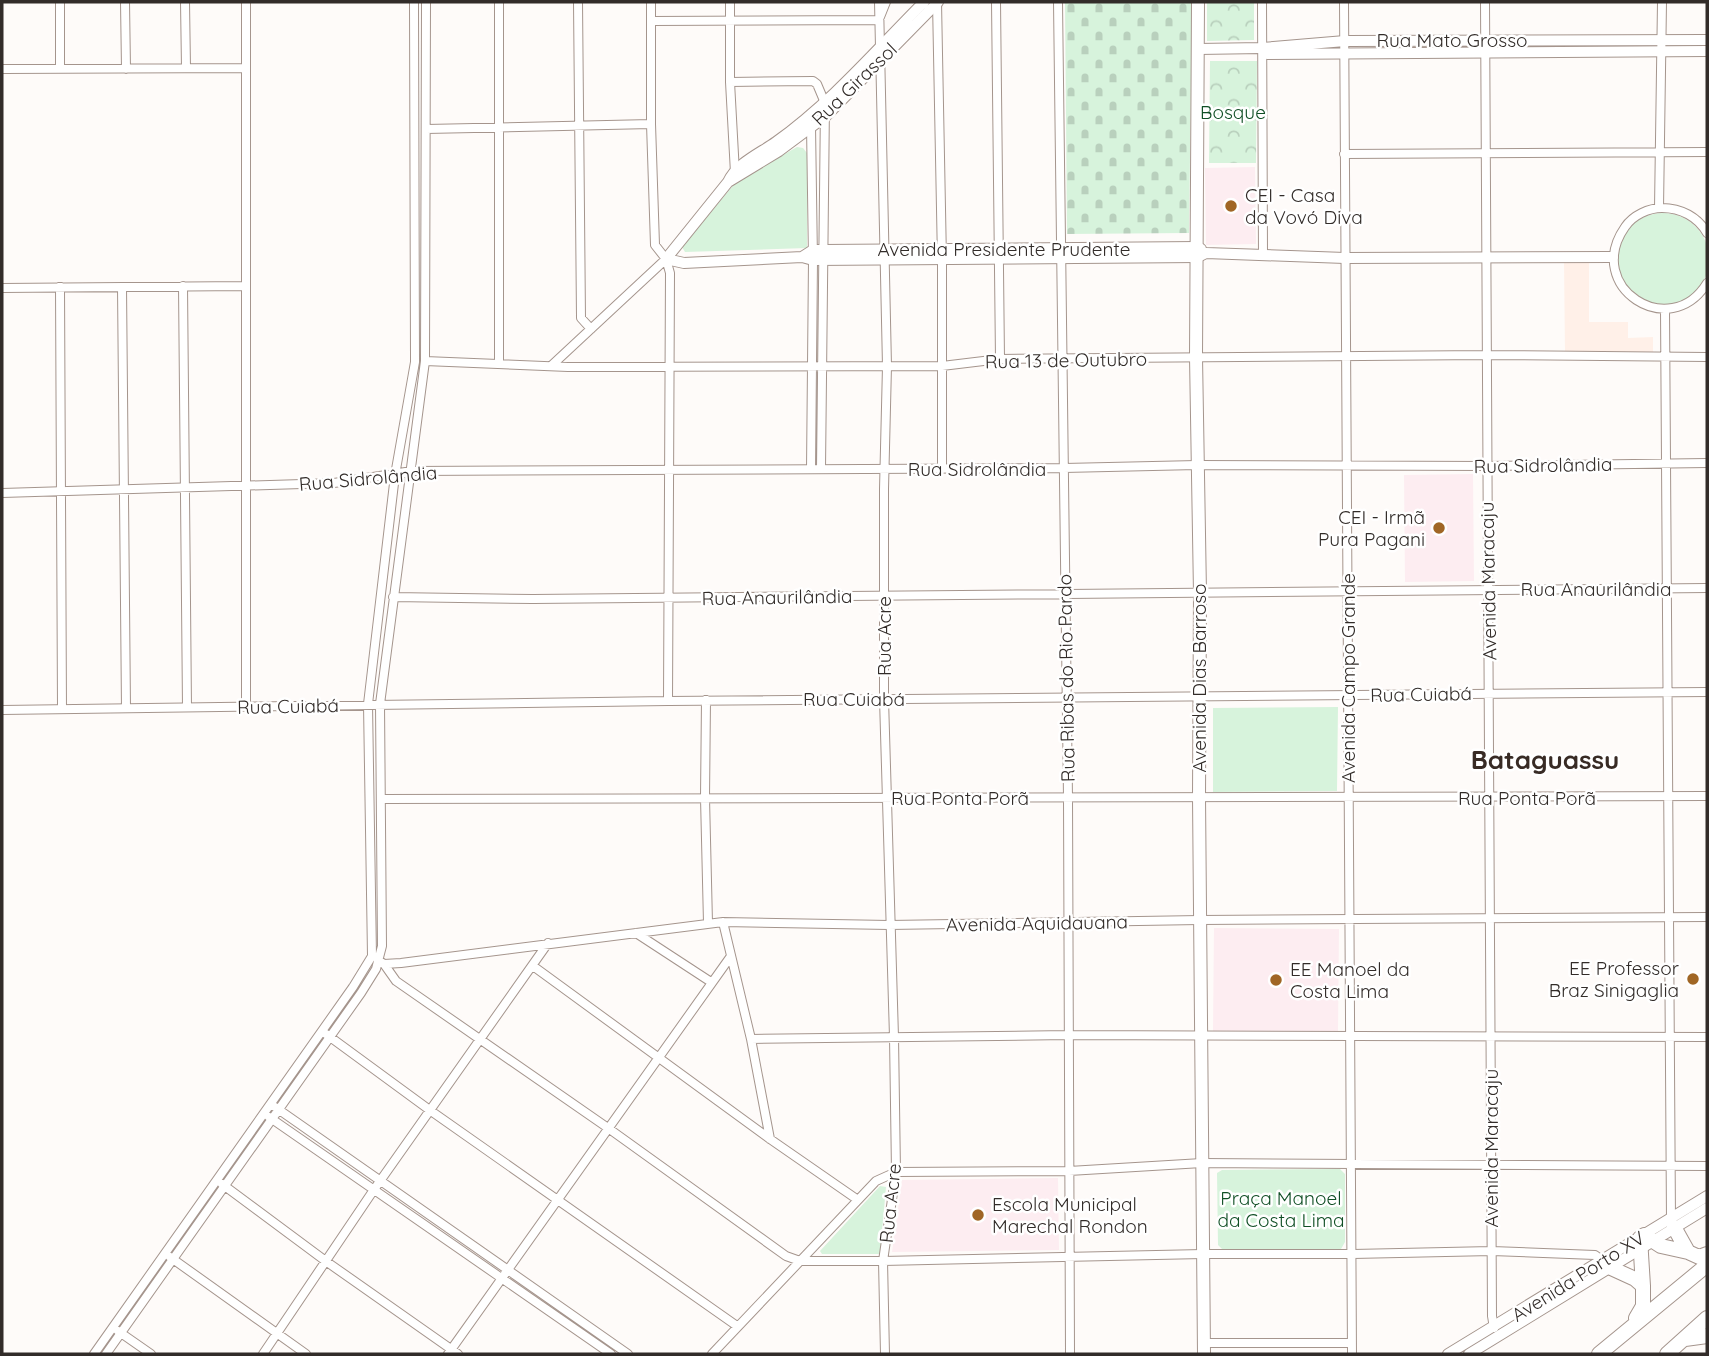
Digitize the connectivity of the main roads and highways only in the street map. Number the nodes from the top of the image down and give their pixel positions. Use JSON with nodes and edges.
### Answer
{"nodes":[{"id":1,"x":1198,"y":2,"type":"edge"},
{"id":2,"x":1673,"y":1223,"type":"road end"},
{"id":3,"x":1688,"y":1252,"type":"junction"},
{"id":4,"x":1707,"y":1254,"type":"edge"},
{"id":5,"x":1607,"y":1264,"type":"road end"},
{"id":6,"x":1707,"y":1265,"type":"edge"},
{"id":7,"x":1643,"y":1286,"type":"junction"},
{"id":8,"x":1707,"y":1318,"type":"edge"},
{"id":9,"x":1621,"y":1334,"type":"junction"},
{"id":10,"x":1707,"y":1336,"type":"edge"},
{"id":11,"x":1683,"y":1340,"type":"junction"},
{"id":12,"x":1204,"y":1349,"type":"edge"},
{"id":13,"x":1599,"y":1354,"type":"edge"},
{"id":14,"x":1667,"y":1354,"type":"edge"}],
"edges":[{"from":1,"to":12,"type":"main road","name":"Avenida Dias Barroso"},
{"from":2,"to":3,"type":"highway"},
{"from":3,"to":4,"type":"highway"},
{"from":3,"to":7,"type":"highway"},
{"from":5,"to":7,"type":"highway"},
{"from":6,"to":9,"type":"highway"},
{"from":7,"to":9,"type":"highway"},
{"from":8,"to":11,"type":"highway"},
{"from":9,"to":13,"type":"highway"},
{"from":10,"to":11,"type":"highway"},
{"from":11,"to":14,"type":"highway"}]}
